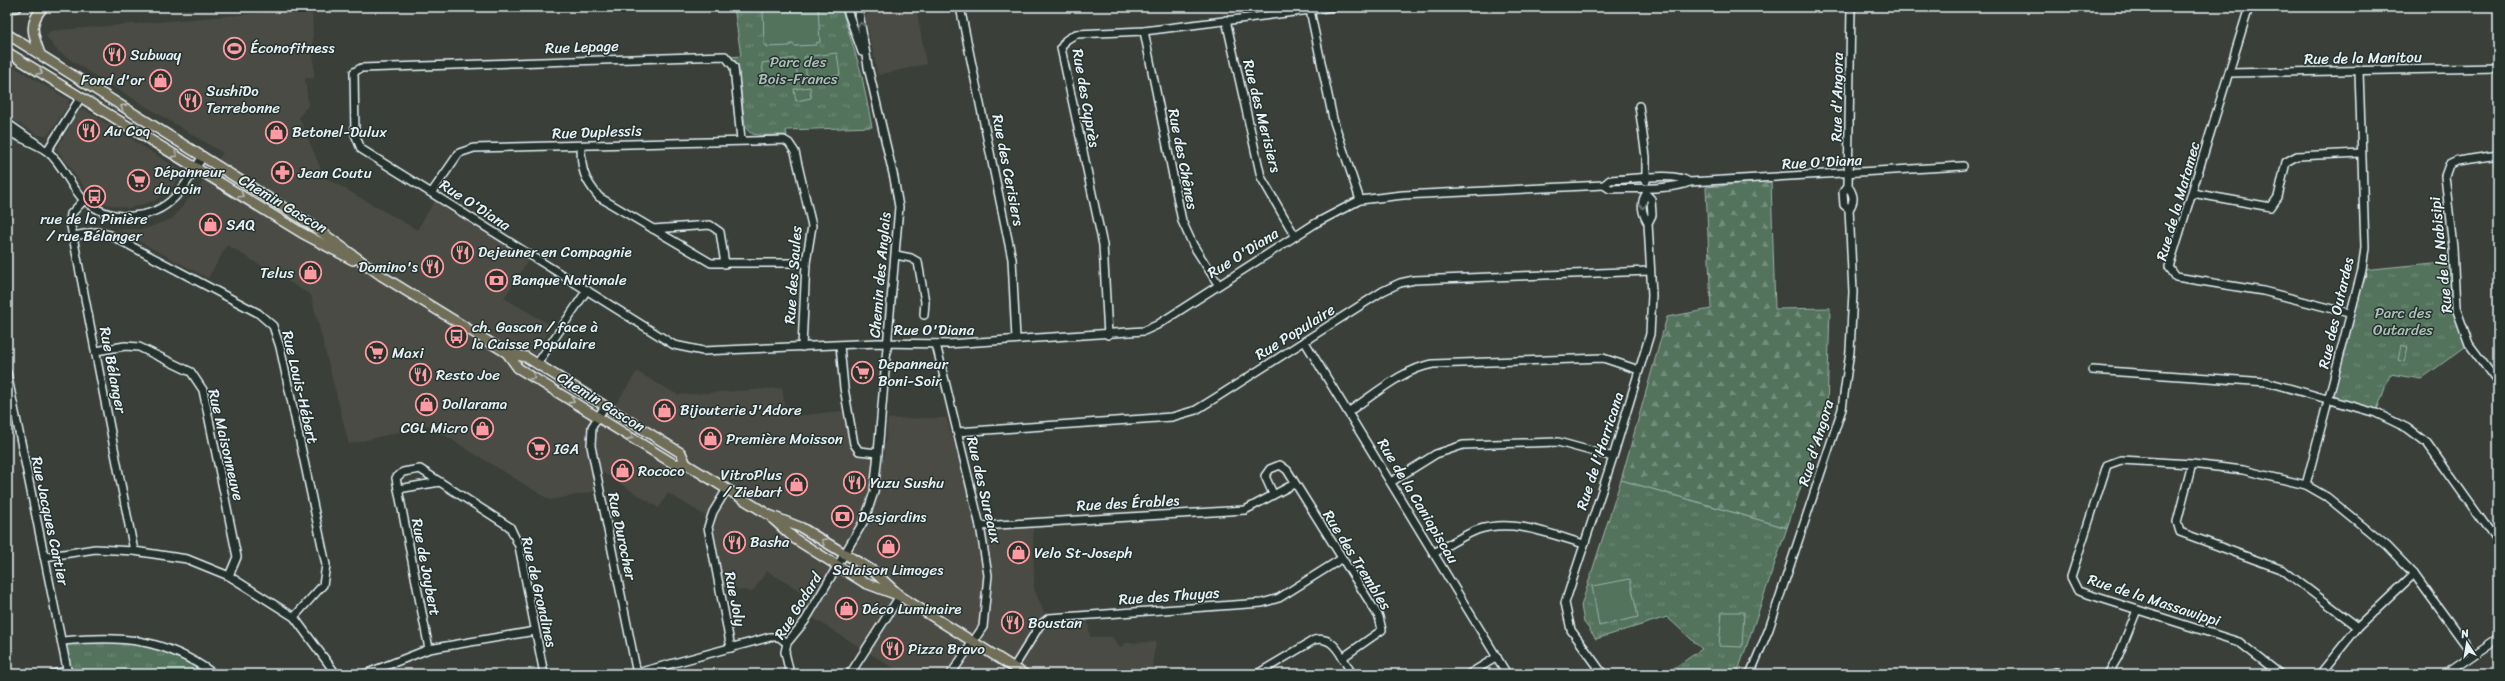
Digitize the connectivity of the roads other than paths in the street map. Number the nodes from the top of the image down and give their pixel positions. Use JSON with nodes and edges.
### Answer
{"nodes":[{"id":1,"x":17,"y":7,"type":"edge"},
{"id":2,"x":43,"y":7,"type":"edge"},
{"id":3,"x":846,"y":7,"type":"edge"},
{"id":4,"x":858,"y":7,"type":"edge"},
{"id":5,"x":960,"y":7,"type":"edge"},
{"id":6,"x":1334,"y":7,"type":"edge"},
{"id":7,"x":1851,"y":7,"type":"edge"},
{"id":8,"x":2249,"y":7,"type":"edge"},
{"id":9,"x":7,"y":8,"type":"edge"},
{"id":10,"x":1310,"y":10,"type":"junction"},
{"id":11,"x":1226,"y":20,"type":"junction"},
{"id":12,"x":1144,"y":31,"type":"junction"},
{"id":13,"x":7,"y":34,"type":"edge"},
{"id":14,"x":7,"y":52,"type":"edge"},
{"id":15,"x":40,"y":54,"type":"junction"},
{"id":16,"x":868,"y":67,"type":"junction"},
{"id":17,"x":2498,"y":68,"type":"edge"},
{"id":18,"x":354,"y":72,"type":"joint"},
{"id":19,"x":2358,"y":72,"type":"junction"},
{"id":20,"x":2229,"y":73,"type":"junction"},
{"id":21,"x":81,"y":97,"type":"junction"},
{"id":22,"x":1638,"y":106,"type":"dead end"},
{"id":23,"x":7,"y":123,"type":"edge"},
{"id":24,"x":7,"y":131,"type":"edge"},
{"id":25,"x":741,"y":140,"type":"junction"},
{"id":26,"x":784,"y":140,"type":"joint"},
{"id":27,"x":581,"y":146,"type":"junction"},
{"id":28,"x":47,"y":151,"type":"junction"},
{"id":29,"x":2361,"y":154,"type":"junction"},
{"id":30,"x":2498,"y":155,"type":"edge"},
{"id":31,"x":203,"y":156,"type":"junction"},
{"id":32,"x":196,"y":167,"type":"junction"},
{"id":33,"x":1960,"y":167,"type":"dead end"},
{"id":34,"x":1849,"y":173,"type":"junction"},
{"id":35,"x":1646,"y":178,"type":"junction"},
{"id":36,"x":1689,"y":182,"type":"junction"},
{"id":37,"x":1604,"y":185,"type":"junction"},
{"id":38,"x":1646,"y":190,"type":"junction"},
{"id":39,"x":432,"y":192,"type":"junction"},
{"id":40,"x":2192,"y":193,"type":"junction"},
{"id":41,"x":84,"y":200,"type":"junction"},
{"id":42,"x":1360,"y":200,"type":"junction"},
{"id":43,"x":652,"y":229,"type":"junction"},
{"id":44,"x":73,"y":236,"type":"junction"},
{"id":45,"x":1295,"y":236,"type":"junction"},
{"id":46,"x":896,"y":255,"type":"junction"},
{"id":47,"x":806,"y":263,"type":"junction"},
{"id":48,"x":725,"y":264,"type":"junction"},
{"id":49,"x":1650,"y":271,"type":"junction"},
{"id":50,"x":382,"y":276,"type":"junction"},
{"id":51,"x":1218,"y":284,"type":"junction"},
{"id":52,"x":587,"y":290,"type":"junction"},
{"id":53,"x":2349,"y":313,"type":"junction"},
{"id":54,"x":924,"y":315,"type":"dead end"},
{"id":55,"x":1108,"y":335,"type":"junction"},
{"id":56,"x":1016,"y":339,"type":"junction"},
{"id":57,"x":1305,"y":342,"type":"junction"},
{"id":58,"x":888,"y":343,"type":"junction"},
{"id":59,"x":936,"y":344,"type":"junction"},
{"id":60,"x":840,"y":346,"type":"junction"},
{"id":61,"x":802,"y":347,"type":"junction"},
{"id":62,"x":96,"y":351,"type":"junction"},
{"id":63,"x":507,"y":353,"type":"junction"},
{"id":64,"x":537,"y":364,"type":"junction"},
{"id":65,"x":1639,"y":370,"type":"junction"},
{"id":66,"x":2092,"y":370,"type":"dead end"},
{"id":67,"x":7,"y":372,"type":"edge"},
{"id":68,"x":2498,"y":383,"type":"edge"},
{"id":69,"x":2329,"y":402,"type":"junction"},
{"id":70,"x":605,"y":406,"type":"junction"},
{"id":71,"x":1348,"y":412,"type":"junction"},
{"id":72,"x":597,"y":417,"type":"junction"},
{"id":73,"x":957,"y":432,"type":"junction"},
{"id":74,"x":878,"y":453,"type":"junction"},
{"id":75,"x":1613,"y":457,"type":"junction"},
{"id":76,"x":686,"y":464,"type":"junction"},
{"id":77,"x":2192,"y":464,"type":"junction"},
{"id":78,"x":440,"y":482,"type":"junction"},
{"id":79,"x":1391,"y":482,"type":"junction"},
{"id":80,"x":1294,"y":484,"type":"junction"},
{"id":81,"x":2306,"y":485,"type":"junction"},
{"id":82,"x":398,"y":489,"type":"junction"},
{"id":83,"x":727,"y":489,"type":"junction"},
{"id":84,"x":1273,"y":494,"type":"junction"},
{"id":85,"x":769,"y":515,"type":"junction"},
{"id":86,"x":980,"y":526,"type":"junction"},
{"id":87,"x":2497,"y":540,"type":"edge"},
{"id":88,"x":1584,"y":544,"type":"junction"},
{"id":89,"x":134,"y":551,"type":"junction"},
{"id":90,"x":1434,"y":553,"type":"junction"},
{"id":91,"x":845,"y":554,"type":"junction"},
{"id":92,"x":44,"y":558,"type":"junction"},
{"id":93,"x":1341,"y":559,"type":"junction"},
{"id":94,"x":838,"y":566,"type":"junction"},
{"id":95,"x":2414,"y":574,"type":"junction"},
{"id":96,"x":229,"y":576,"type":"junction"},
{"id":97,"x":900,"y":596,"type":"junction"},
{"id":98,"x":2137,"y":610,"type":"junction"},
{"id":99,"x":294,"y":617,"type":"junction"},
{"id":100,"x":2358,"y":627,"type":"junction"},
{"id":101,"x":535,"y":631,"type":"junction"},
{"id":102,"x":2498,"y":638,"type":"edge"},
{"id":103,"x":63,"y":641,"type":"junction"},
{"id":104,"x":788,"y":642,"type":"junction"},
{"id":105,"x":973,"y":642,"type":"junction"},
{"id":106,"x":731,"y":648,"type":"junction"},
{"id":107,"x":428,"y":650,"type":"junction"},
{"id":108,"x":2473,"y":655,"type":"junction"},
{"id":109,"x":1497,"y":657,"type":"junction"},
{"id":110,"x":1342,"y":658,"type":"junction"},
{"id":111,"x":1014,"y":667,"type":"junction"},
{"id":112,"x":68,"y":672,"type":"edge"},
{"id":113,"x":53,"y":674,"type":"edge"},
{"id":114,"x":214,"y":674,"type":"edge"},
{"id":115,"x":336,"y":674,"type":"edge"},
{"id":116,"x":365,"y":674,"type":"edge"},
{"id":117,"x":544,"y":674,"type":"edge"},
{"id":118,"x":637,"y":674,"type":"edge"},
{"id":119,"x":790,"y":674,"type":"edge"},
{"id":120,"x":850,"y":674,"type":"edge"},
{"id":121,"x":952,"y":674,"type":"edge"},
{"id":122,"x":1024,"y":674,"type":"edge"},
{"id":123,"x":1257,"y":674,"type":"edge"},
{"id":124,"x":1352,"y":674,"type":"edge"},
{"id":125,"x":1469,"y":674,"type":"edge"},
{"id":126,"x":1507,"y":674,"type":"edge"},
{"id":127,"x":1603,"y":674,"type":"edge"},
{"id":128,"x":1750,"y":674,"type":"edge"},
{"id":129,"x":2046,"y":674,"type":"edge"},
{"id":130,"x":2062,"y":674,"type":"edge"},
{"id":131,"x":2108,"y":674,"type":"edge"},
{"id":132,"x":2280,"y":674,"type":"edge"},
{"id":133,"x":2320,"y":674,"type":"edge"},
{"id":134,"x":2446,"y":674,"type":"edge"}],
"edges":[{"from":1,"to":9,"type":"main road"},
{"from":2,"to":15,"type":"main road"},
{"from":3,"to":16,"type":"street","name":"Chemin des Anglais"},
{"from":16,"to":4,"type":"street","name":"Chemin des Anglais","one_way":true},
{"from":5,"to":56,"type":"street","name":"Rue des Cerisiers"},
{"from":6,"to":10,"type":"street","name":"Rue des Cyprès"},
{"from":7,"to":34,"type":"street","name":"Rue d'Angora"},
{"from":8,"to":20,"type":"street","name":"Rue de la Matamec"},
{"from":10,"to":11,"type":"street","name":"Rue des Cyprès"},
{"from":10,"to":42,"type":"street"},
{"from":11,"to":12,"type":"street","name":"Rue des Cyprès"},
{"from":11,"to":45,"type":"street","name":"Rue des Merisiers"},
{"from":12,"to":51,"type":"street","name":"Rue des Chênes"},
{"from":12,"to":55,"type":"street","name":"Rue des Cyprès"},
{"from":13,"to":15,"type":"main road","name":"Chemin Gascon"},
{"from":14,"to":21,"type":"main road","name":"Chemin Gascon","one_way":true},
{"from":31,"to":15,"type":"main road","name":"Chemin Gascon","one_way":true},
{"from":16,"to":46,"type":"street","name":"Chemin des Anglais"},
{"from":17,"to":19,"type":"street","name":"Rue de la Manitou"},
{"from":18,"to":25,"type":"street","name":"Rue Lepage"},
{"from":18,"to":39,"type":"street","name":"Rue O'Diana"},
{"from":19,"to":20,"type":"street","name":"Rue de la Manitou"},
{"from":19,"to":29,"type":"street","name":"Rue des Outardes"},
{"from":20,"to":40,"type":"street","name":"Rue de la Matamec"},
{"from":21,"to":28,"type":"street"},
{"from":21,"to":32,"type":"main road","name":"Chemin Gascon","one_way":true},
{"from":22,"to":35,"type":"street","name":"Rue de l'Harricana"},
{"from":23,"to":28,"type":"street"},
{"from":24,"to":28,"type":"street"},
{"from":25,"to":26,"type":"street","name":"Rue Duplessis"},
{"from":25,"to":27,"type":"street","name":"Rue Duplessis"},
{"from":26,"to":47,"type":"street","name":"Rue des Saules"},
{"from":27,"to":39,"type":"street","name":"Rue Duplessis"},
{"from":27,"to":43,"type":"street"},
{"from":28,"to":41,"type":"street"},
{"from":29,"to":40,"type":"street"},
{"from":29,"to":53,"type":"street","name":"Rue des Outardes"},
{"from":30,"to":68,"type":"street","name":"Rue de la Nabisipi"},
{"from":31,"to":32,"type":"street"},
{"from":31,"to":50,"type":"main road","name":"Chemin Gascon"},
{"from":32,"to":41,"type":"street"},
{"from":32,"to":50,"type":"main road","name":"Chemin Gascon","one_way":true},
{"from":33,"to":34,"type":"street","name":"Rue O'Diana"},
{"from":34,"to":36,"type":"street","name":"Rue O'Diana"},
{"from":34,"to":128,"type":"street","name":"Rue d'Angora"},
{"from":35,"to":36,"type":"street","name":"Rue O'Diana"},
{"from":35,"to":37,"type":"street","name":"Rue O'Diana"},
{"from":35,"to":38,"type":"street","name":"Rue de l'Harricana"},
{"from":36,"to":38,"type":"street","name":"Rue O'Diana"},
{"from":37,"to":38,"type":"street","name":"Rue O'Diana"},
{"from":37,"to":42,"type":"street","name":"Rue O'Diana"},
{"from":38,"to":49,"type":"street","name":"Rue de l'Harricana"},
{"from":39,"to":52,"type":"street","name":"Rue O'Diana"},
{"from":40,"to":53,"type":"street","name":"Rue de la Matamec"},
{"from":41,"to":44,"type":"street","name":"Rue Bélanger"},
{"from":42,"to":45,"type":"street","name":"Rue O'Diana"},
{"from":43,"to":48,"type":"street"},
{"from":43,"to":48,"type":"street"},
{"from":44,"to":62,"type":"street","name":"Rue Bélanger"},
{"from":44,"to":99,"type":"street","name":"Rue Louis-Hébert"},
{"from":45,"to":51,"type":"street","name":"Rue O'Diana"},
{"from":46,"to":54,"type":"street"},
{"from":46,"to":58,"type":"street","name":"Chemin des Anglais"},
{"from":47,"to":48,"type":"street"},
{"from":47,"to":61,"type":"street","name":"Rue des Saules"},
{"from":49,"to":57,"type":"street","name":"Rue Populaire"},
{"from":49,"to":65,"type":"street","name":"Rue de l'Harricana"},
{"from":50,"to":63,"type":"main road","name":"Chemin Gascon"},
{"from":51,"to":55,"type":"street","name":"Rue O'Diana"},
{"from":52,"to":61,"type":"street","name":"Rue O'Diana"},
{"from":52,"to":64,"type":"street"},
{"from":53,"to":69,"type":"street","name":"Rue des Outardes"},
{"from":55,"to":56,"type":"street","name":"Rue O'Diana"},
{"from":56,"to":59,"type":"street","name":"Rue O'Diana"},
{"from":57,"to":71,"type":"street","name":"Rue de la Caniapiscau"},
{"from":57,"to":73,"type":"street","name":"Rue Populaire"},
{"from":58,"to":59,"type":"street","name":"Rue O'Diana"},
{"from":58,"to":60,"type":"street","name":"Rue O'Diana"},
{"from":58,"to":74,"type":"street","name":"Chemin des Anglais"},
{"from":59,"to":73,"type":"street","name":"Rue des Sureaux"},
{"from":60,"to":61,"type":"street","name":"Rue O'Diana"},
{"from":60,"to":74,"type":"street"},
{"from":62,"to":89,"type":"street","name":"Rue Bélanger"},
{"from":62,"to":96,"type":"street","name":"Rue Maisonneuve"},
{"from":63,"to":64,"type":"main road","name":"Chemin Gascon"},
{"from":63,"to":72,"type":"main road","name":"Chemin Gascon","one_way":true},
{"from":64,"to":70,"type":"main road","name":"Chemin Gascon"},
{"from":65,"to":71,"type":"street"},
{"from":65,"to":75,"type":"street","name":"Rue de l'Harricana"},
{"from":66,"to":69,"type":"street"},
{"from":67,"to":92,"type":"street","name":"Rue Jacques Cartier"},
{"from":69,"to":81,"type":"street","name":"Rue des Outardes"},
{"from":69,"to":87,"type":"street"},
{"from":70,"to":72,"type":"street","name":"Rue Durocher"},
{"from":70,"to":76,"type":"main road","name":"Chemin Gascon"},
{"from":71,"to":79,"type":"street","name":"Rue de la Caniapiscau"},
{"from":72,"to":76,"type":"main road","name":"Chemin Gascon","one_way":true},
{"from":72,"to":118,"type":"street","name":"Rue Durocher"},
{"from":73,"to":86,"type":"street","name":"Rue des Sureaux"},
{"from":74,"to":91,"type":"street","name":"Chemin des Anglais"},
{"from":75,"to":79,"type":"street"},
{"from":75,"to":88,"type":"street","name":"Rue de l'Harricana"},
{"from":76,"to":83,"type":"main road","name":"Chemin Gascon"},
{"from":77,"to":81,"type":"street","name":"Rue de la Massawippi"},
{"from":77,"to":98,"type":"street","name":"Rue de la Massawippi"},
{"from":77,"to":100,"type":"street"},
{"from":78,"to":82,"type":"street"},
{"from":78,"to":82,"type":"street","name":"Rue de Grondines"},
{"from":78,"to":101,"type":"street","name":"Rue de Grondines"},
{"from":79,"to":90,"type":"street","name":"Rue de la Caniapiscau"},
{"from":80,"to":84,"type":"street","name":"Rue des Érables"},
{"from":80,"to":84,"type":"street"},
{"from":80,"to":93,"type":"street","name":"Rue des Trembles"},
{"from":81,"to":95,"type":"street","name":"Rue de la Massawippi"},
{"from":82,"to":107,"type":"street","name":"Rue de Joybert"},
{"from":83,"to":85,"type":"main road","name":"Chemin Gascon"},
{"from":83,"to":106,"type":"street","name":"Rue Joly"},
{"from":84,"to":86,"type":"street","name":"Rue des Érables"},
{"from":91,"to":85,"type":"main road","name":"Chemin Gascon","one_way":true},
{"from":85,"to":94,"type":"main road","name":"Chemin Gascon"},
{"from":86,"to":105,"type":"street","name":"Rue des Sureaux"},
{"from":88,"to":90,"type":"street"},
{"from":88,"to":127,"type":"street","name":"Rue de l'Harricana"},
{"from":89,"to":92,"type":"street"},
{"from":89,"to":96,"type":"street"},
{"from":90,"to":109,"type":"street","name":"Rue de la Caniapiscau"},
{"from":91,"to":94,"type":"street","name":"Rue Godard"},
{"from":91,"to":97,"type":"main road","name":"Chemin Gascon"},
{"from":92,"to":103,"type":"street","name":"Rue Jacques Cartier"},
{"from":93,"to":110,"type":"street","name":"Rue des Trembles"},
{"from":93,"to":111,"type":"street","name":"Rue des Thuyas"},
{"from":94,"to":97,"type":"main road","name":"Chemin Gascon"},
{"from":94,"to":104,"type":"street","name":"Rue Godard"},
{"from":95,"to":100,"type":"street"},
{"from":95,"to":108,"type":"street","name":"Rue de la Massawippi"},
{"from":96,"to":99,"type":"street"},
{"from":97,"to":105,"type":"main road","name":"Chemin Gascon"},
{"from":97,"to":120,"type":"street"},
{"from":98,"to":131,"type":"street"},
{"from":98,"to":132,"type":"street","name":"Rue de la Massawippi"},
{"from":99,"to":115,"type":"street"},
{"from":100,"to":133,"type":"street"},
{"from":101,"to":107,"type":"street"},
{"from":101,"to":117,"type":"street","name":"Rue de Grondines"},
{"from":102,"to":108,"type":"street"},
{"from":103,"to":112,"type":"street","name":"Rue Jacques Cartier"},
{"from":103,"to":114,"type":"street"},
{"from":104,"to":106,"type":"street"},
{"from":104,"to":119,"type":"street","name":"Rue Godard"},
{"from":105,"to":111,"type":"main road","name":"Chemin Gascon"},
{"from":105,"to":121,"type":"street","name":"Rue des Sureaux"},
{"from":106,"to":118,"type":"street"},
{"from":107,"to":116,"type":"street"},
{"from":108,"to":134,"type":"street"},
{"from":109,"to":125,"type":"street"},
{"from":109,"to":126,"type":"street","name":"Rue de la Caniapiscau"},
{"from":110,"to":123,"type":"street"},
{"from":110,"to":124,"type":"street"},
{"from":111,"to":122,"type":"main road","name":"Chemin Gascon"},
{"from":112,"to":113,"type":"street"},
{"from":129,"to":130,"type":"street"}]}
